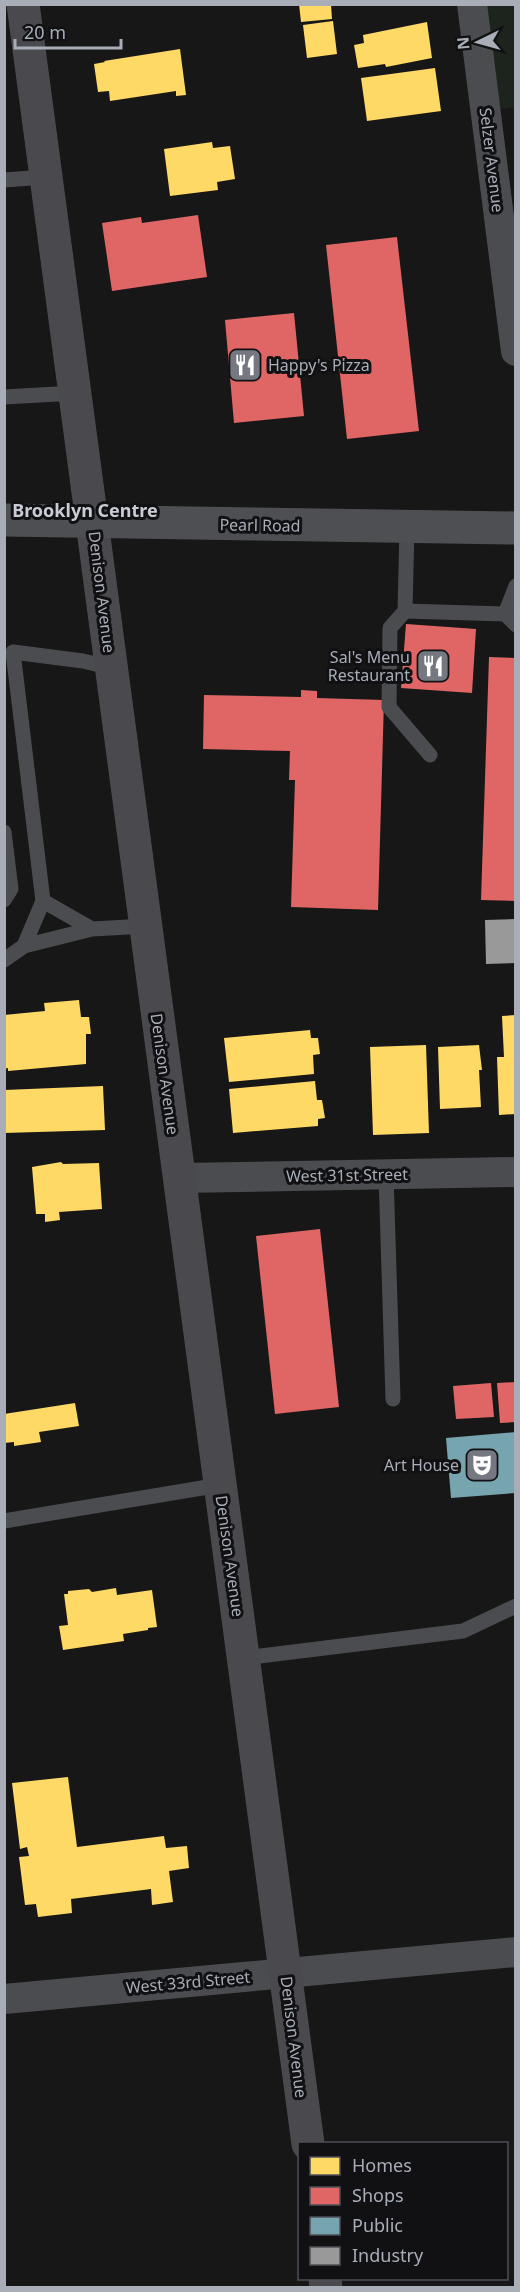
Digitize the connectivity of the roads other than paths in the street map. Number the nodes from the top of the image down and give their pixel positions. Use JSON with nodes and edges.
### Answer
{"nodes":[{"id":1,"x":23,"y":4,"type":"edge"},
{"id":2,"x":472,"y":4,"type":"edge"},
{"id":3,"x":46,"y":177,"type":"junction"},
{"id":4,"x":4,"y":180,"type":"edge"},
{"id":5,"x":516,"y":351,"type":"edge"},
{"id":6,"x":75,"y":393,"type":"junction"},
{"id":7,"x":4,"y":397,"type":"edge"},
{"id":8,"x":4,"y":520,"type":"edge"},
{"id":9,"x":93,"y":522,"type":"junction"},
{"id":10,"x":406,"y":527,"type":"junction"},
{"id":11,"x":516,"y":528,"type":"edge"},
{"id":12,"x":516,"y":586,"type":"edge"},
{"id":13,"x":405,"y":612,"type":"junction"},
{"id":14,"x":510,"y":620,"type":"edge"},
{"id":15,"x":14,"y":659,"type":"junction"},
{"id":16,"x":112,"y":668,"type":"junction"},
{"id":17,"x":4,"y":688,"type":"edge"},
{"id":18,"x":430,"y":755,"type":"dead end"},
{"id":19,"x":4,"y":832,"type":"edge"},
{"id":20,"x":4,"y":900,"type":"edge"},
{"id":21,"x":43,"y":901,"type":"junction"},
{"id":22,"x":146,"y":926,"type":"junction"},
{"id":23,"x":92,"y":929,"type":"junction"},
{"id":24,"x":24,"y":946,"type":"junction"},
{"id":25,"x":4,"y":960,"type":"edge"},
{"id":26,"x":516,"y":1172,"type":"edge"},
{"id":27,"x":386,"y":1174,"type":"junction"},
{"id":28,"x":179,"y":1178,"type":"junction"},
{"id":29,"x":393,"y":1399,"type":"dead end"},
{"id":30,"x":220,"y":1485,"type":"junction"},
{"id":31,"x":4,"y":1521,"type":"edge"},
{"id":32,"x":516,"y":1606,"type":"edge"},
{"id":33,"x":244,"y":1658,"type":"junction"},
{"id":34,"x":516,"y":1952,"type":"edge"},
{"id":35,"x":286,"y":1972,"type":"junction"},
{"id":36,"x":4,"y":1999,"type":"edge"},
{"id":37,"x":308,"y":2142,"type":"edge"}],
"edges":[{"from":1,"to":3,"type":"main road","name":"Denison Avenue"},
{"from":2,"to":5,"type":"street","name":"Selzer Avenue"},
{"from":3,"to":4,"type":"lane"},
{"from":3,"to":6,"type":"main road","name":"Denison Avenue"},
{"from":6,"to":7,"type":"lane"},
{"from":6,"to":9,"type":"main road","name":"Denison Avenue"},
{"from":8,"to":9,"type":"main road","name":"Pearl Road"},
{"from":9,"to":10,"type":"main road","name":"Pearl Road"},
{"from":9,"to":16,"type":"main road","name":"Denison Avenue"},
{"from":10,"to":11,"type":"main road","name":"Pearl Road"},
{"from":10,"to":13,"type":"lane"},
{"from":12,"to":14,"type":"lane"},
{"from":13,"to":14,"type":"lane"},
{"from":13,"to":18,"type":"lane"},
{"from":15,"to":16,"type":"lane"},
{"from":15,"to":17,"type":"lane"},
{"from":15,"to":21,"type":"lane"},
{"from":16,"to":22,"type":"main road","name":"Denison Avenue"},
{"from":19,"to":20,"type":"lane"},
{"from":21,"to":23,"type":"lane"},
{"from":21,"to":24,"type":"lane"},
{"from":22,"to":23,"type":"lane"},
{"from":22,"to":28,"type":"main road","name":"Denison Avenue"},
{"from":23,"to":24,"type":"lane"},
{"from":24,"to":25,"type":"lane"},
{"from":26,"to":27,"type":"street","name":"West 31st Street"},
{"from":27,"to":28,"type":"street","name":"West 31st Street"},
{"from":27,"to":29,"type":"lane"},
{"from":28,"to":30,"type":"main road","name":"Denison Avenue"},
{"from":30,"to":31,"type":"lane"},
{"from":30,"to":33,"type":"main road","name":"Denison Avenue"},
{"from":32,"to":33,"type":"lane"},
{"from":33,"to":35,"type":"main road","name":"Denison Avenue"},
{"from":34,"to":35,"type":"street","name":"West 33rd Street"},
{"from":35,"to":36,"type":"street","name":"West 33rd Street"},
{"from":35,"to":37,"type":"main road","name":"Denison Avenue"}]}
